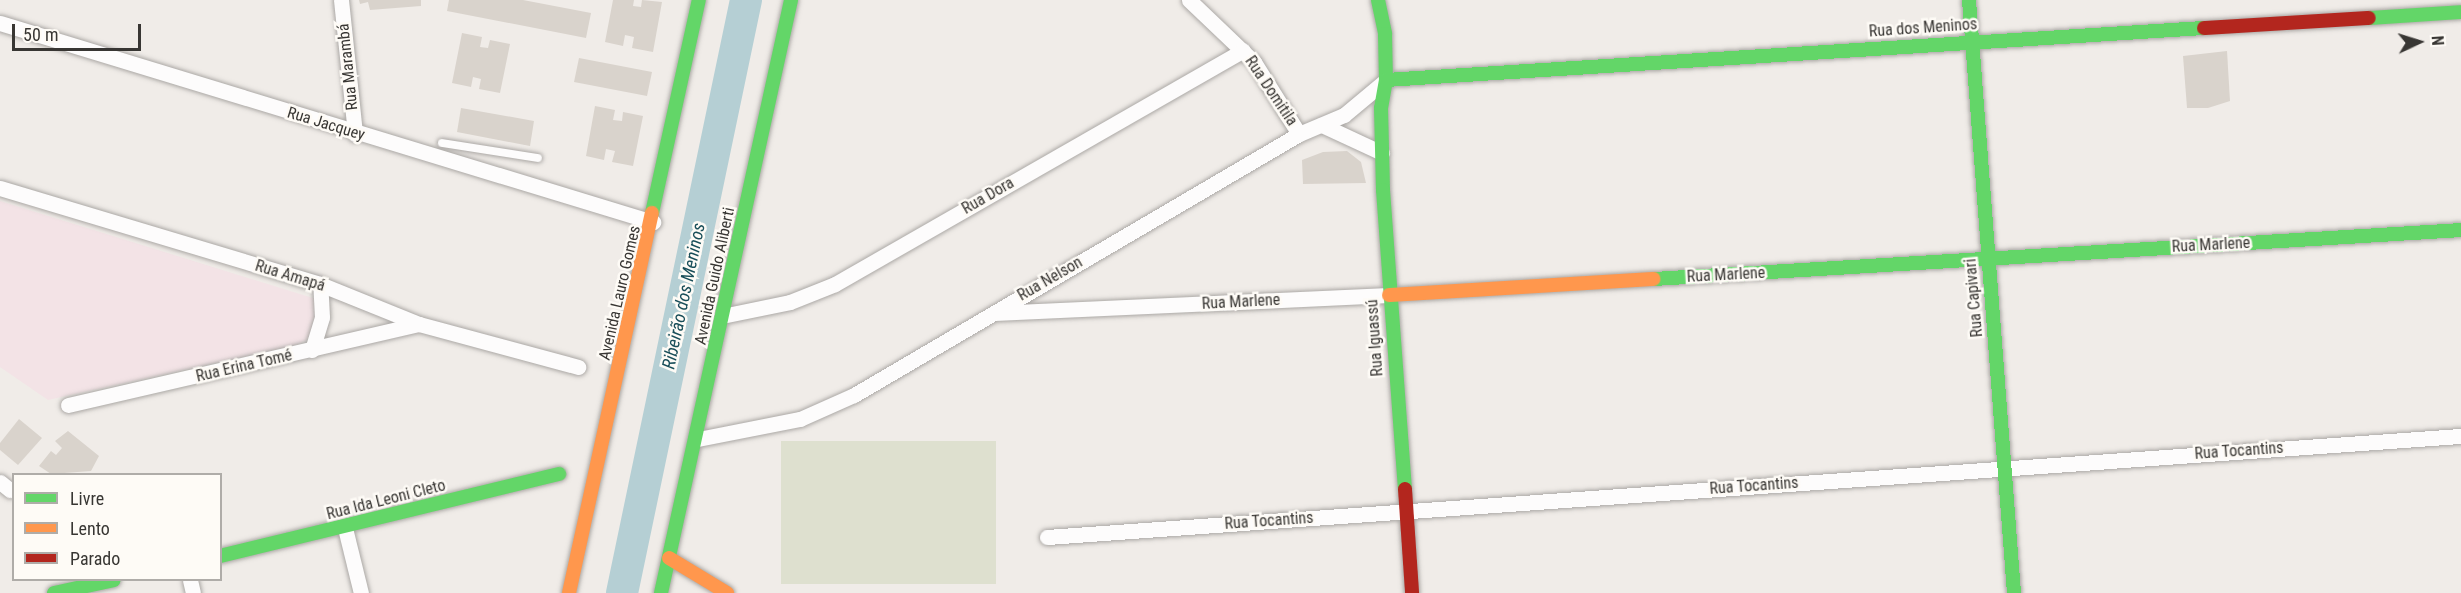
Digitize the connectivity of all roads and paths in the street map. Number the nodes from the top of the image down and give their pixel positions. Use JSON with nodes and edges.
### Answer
{"nodes":[{"id":1,"x":341,"y":0,"type":"edge"},
{"id":2,"x":699,"y":0,"type":"edge"},
{"id":3,"x":791,"y":0,"type":"edge"},
{"id":4,"x":1190,"y":0,"type":"edge"},
{"id":5,"x":1377,"y":0,"type":"edge"},
{"id":6,"x":1969,"y":0,"type":"edge"},
{"id":7,"x":2461,"y":12,"type":"edge"},
{"id":8,"x":0,"y":23,"type":"edge"},
{"id":9,"x":1972,"y":41,"type":"junction"},
{"id":10,"x":1243,"y":50,"type":"junction"},
{"id":11,"x":1386,"y":80,"type":"junction"},
{"id":12,"x":1322,"y":125,"type":"junction"},
{"id":13,"x":355,"y":134,"type":"junction"},
{"id":14,"x":1299,"y":134,"type":"junction"},
{"id":15,"x":442,"y":143,"type":"dead end"},
{"id":16,"x":1382,"y":153,"type":"junction"},
{"id":17,"x":538,"y":158,"type":"dead end"},
{"id":18,"x":0,"y":188,"type":"edge"},
{"id":19,"x":653,"y":222,"type":"junction"},
{"id":20,"x":2461,"y":230,"type":"edge"},
{"id":21,"x":1986,"y":258,"type":"junction"},
{"id":22,"x":320,"y":284,"type":"junction"},
{"id":23,"x":1389,"y":295,"type":"junction"},
{"id":24,"x":991,"y":313,"type":"junction"},
{"id":25,"x":722,"y":316,"type":"junction"},
{"id":26,"x":419,"y":324,"type":"junction"},
{"id":27,"x":312,"y":350,"type":"junction"},
{"id":28,"x":578,"y":367,"type":"dead end"},
{"id":29,"x":68,"y":405,"type":"dead end"},
{"id":30,"x":2461,"y":436,"type":"edge"},
{"id":31,"x":698,"y":438,"type":"junction"},
{"id":32,"x":2006,"y":467,"type":"junction"},
{"id":33,"x":559,"y":474,"type":"dead end"},
{"id":34,"x":1405,"y":512,"type":"junction"},
{"id":35,"x":345,"y":528,"type":"junction"},
{"id":36,"x":1047,"y":537,"type":"dead end"},
{"id":37,"x":222,"y":556,"type":"edge"},
{"id":38,"x":669,"y":558,"type":"junction"},
{"id":39,"x":105,"y":581,"type":"edge"},
{"id":40,"x":54,"y":593,"type":"edge"},
{"id":41,"x":361,"y":593,"type":"edge"},
{"id":42,"x":569,"y":593,"type":"edge"},
{"id":43,"x":661,"y":593,"type":"edge"},
{"id":44,"x":727,"y":593,"type":"edge"},
{"id":45,"x":1412,"y":593,"type":"edge"},
{"id":46,"x":2014,"y":593,"type":"edge"}],
"edges":[{"from":1,"to":13,"type":"street","name":"Rua Marambá"},
{"from":2,"to":19,"type":"street","name":"Avenida Lauro Gomes"},
{"from":3,"to":25,"type":"street","name":"Avenida Guido Aliberti"},
{"from":4,"to":10,"type":"street","name":"Rua Domitila"},
{"from":5,"to":11,"type":"street","name":"Rua Iguassú"},
{"from":6,"to":9,"type":"street","name":"Rua Capivari"},
{"from":7,"to":9,"type":"street","name":"Rua dos Meninos"},
{"from":8,"to":13,"type":"street","name":"Rua Jacquey"},
{"from":9,"to":11,"type":"street","name":"Rua dos Meninos"},
{"from":9,"to":21,"type":"street","name":"Rua Capivari"},
{"from":10,"to":14,"type":"street","name":"Rua Domitila"},
{"from":10,"to":25,"type":"street","name":"Rua Dora"},
{"from":11,"to":12,"type":"street","name":"Rua Nelson"},
{"from":11,"to":16,"type":"street","name":"Rua Iguassú"},
{"from":12,"to":14,"type":"street","name":"Rua Nelson"},
{"from":12,"to":16,"type":"street"},
{"from":13,"to":19,"type":"street","name":"Rua Jacquey"},
{"from":14,"to":24,"type":"street","name":"Rua Nelson"},
{"from":15,"to":17,"type":"lane"},
{"from":16,"to":23,"type":"street","name":"Rua Iguassú"},
{"from":18,"to":22,"type":"street","name":"Rua Amapá"},
{"from":19,"to":42,"type":"street","name":"Avenida Lauro Gomes"},
{"from":20,"to":21,"type":"street","name":"Rua Marlene"},
{"from":21,"to":23,"type":"street","name":"Rua Marlene"},
{"from":21,"to":32,"type":"street","name":"Rua Capivari"},
{"from":22,"to":26,"type":"street","name":"Rua Amapá"},
{"from":22,"to":27,"type":"street"},
{"from":23,"to":24,"type":"street","name":"Rua Marlene"},
{"from":23,"to":34,"type":"street","name":"Rua Iguassú"},
{"from":24,"to":31,"type":"street","name":"Rua Nelson"},
{"from":25,"to":31,"type":"street","name":"Avenida Guido Aliberti"},
{"from":26,"to":27,"type":"street","name":"Rua Erina Tomé"},
{"from":26,"to":28,"type":"street","name":"Rua Amapá"},
{"from":27,"to":29,"type":"street","name":"Rua Erina Tomé"},
{"from":30,"to":32,"type":"street","name":"Rua Tocantins"},
{"from":31,"to":38,"type":"street","name":"Avenida Guido Aliberti"},
{"from":32,"to":34,"type":"street","name":"Rua Tocantins"},
{"from":32,"to":46,"type":"street","name":"Rua Capivari"},
{"from":33,"to":35,"type":"street","name":"Rua Ida Leoni Cleto"},
{"from":34,"to":36,"type":"street","name":"Rua Tocantins"},
{"from":34,"to":45,"type":"street","name":"Rua Iguassú"},
{"from":35,"to":37,"type":"street","name":"Rua Ida Leoni Cleto"},
{"from":35,"to":41,"type":"street"},
{"from":38,"to":43,"type":"street"},
{"from":38,"to":44,"type":"street"},
{"from":39,"to":40,"type":"street"}]}
